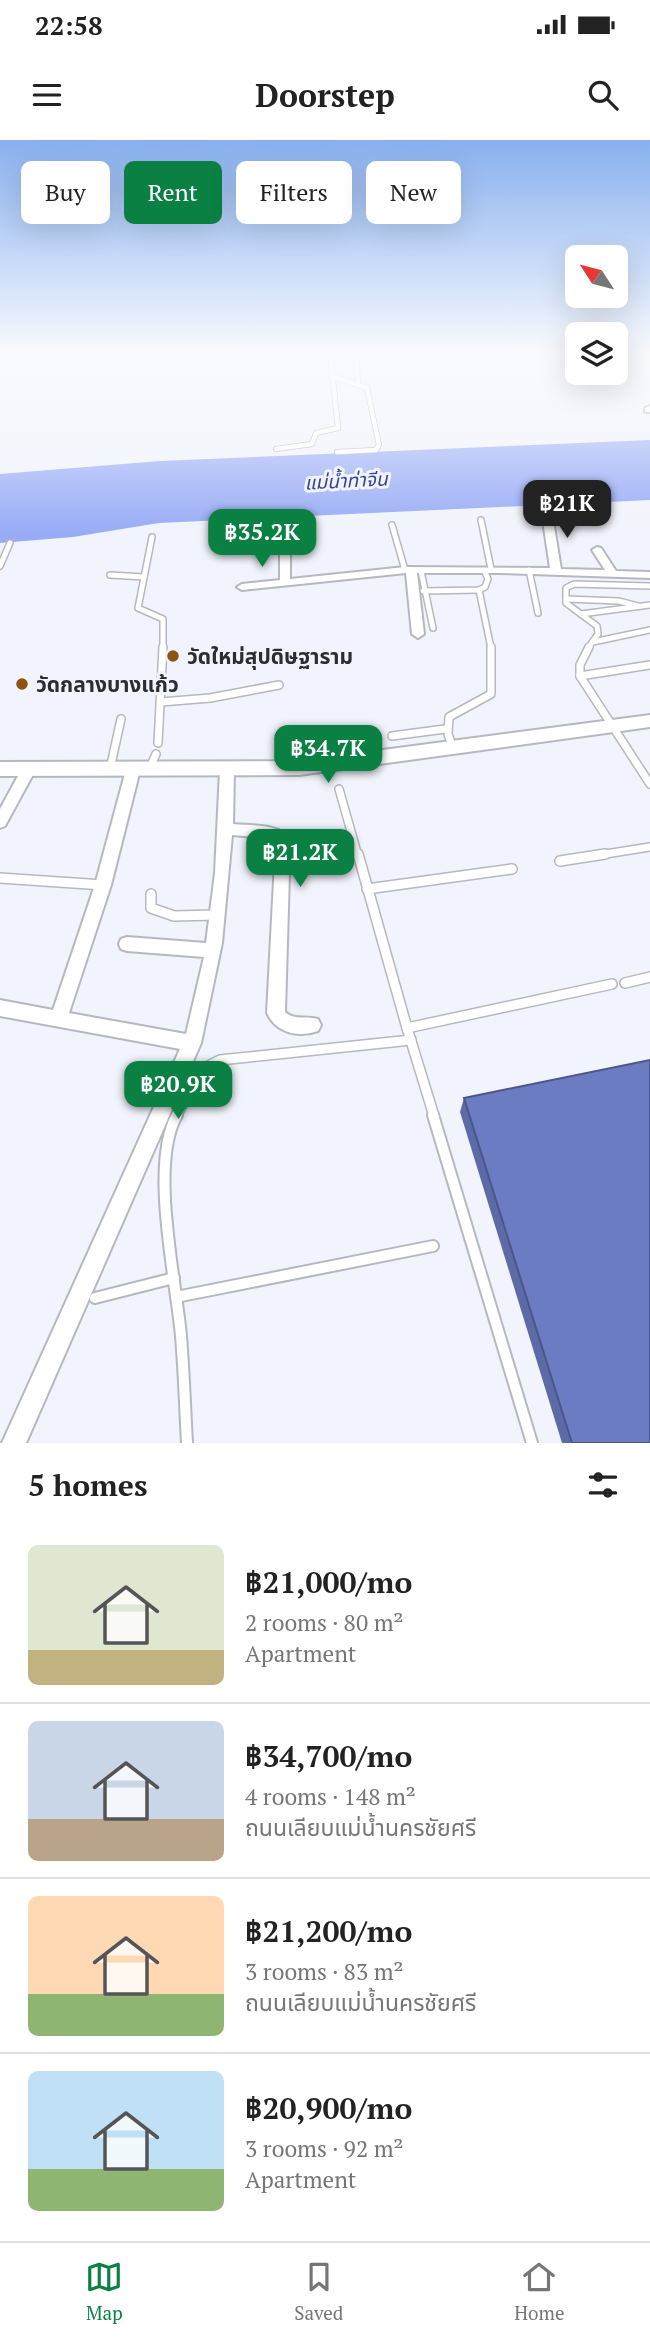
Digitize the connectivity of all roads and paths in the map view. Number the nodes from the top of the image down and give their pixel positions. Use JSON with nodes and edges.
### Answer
{"nodes":[{"id":1,"x":338,"y":412,"type":"edge"},
{"id":2,"x":371,"y":412,"type":"edge"},
{"id":3,"x":276,"y":449,"type":"dead end"},
{"id":4,"x":337,"y":452,"type":"dead end"},
{"id":5,"x":547,"y":514,"type":"dead end"},
{"id":6,"x":481,"y":520,"type":"dead end"},
{"id":7,"x":392,"y":525,"type":"dead end"},
{"id":8,"x":152,"y":537,"type":"dead end"},
{"id":9,"x":10,"y":543,"type":"dead end"},
{"id":10,"x":597,"y":550,"type":"dead end"},
{"id":11,"x":285,"y":553,"type":"dead end"},
{"id":12,"x":2,"y":554,"type":"edge"},
{"id":13,"x":0,"y":566,"type":"edge"},
{"id":14,"x":412,"y":570,"type":"junction"},
{"id":15,"x":488,"y":570,"type":"junction"},
{"id":16,"x":529,"y":570,"type":"junction"},
{"id":17,"x":556,"y":572,"type":"junction"},
{"id":18,"x":612,"y":573,"type":"junction"},
{"id":19,"x":110,"y":575,"type":"dead end"},
{"id":20,"x":650,"y":575,"type":"edge"},
{"id":21,"x":144,"y":577,"type":"junction"},
{"id":22,"x":285,"y":583,"type":"junction"},
{"id":23,"x":650,"y":586,"type":"edge"},
{"id":24,"x":242,"y":587,"type":"dead end"},
{"id":25,"x":480,"y":590,"type":"junction"},
{"id":26,"x":423,"y":592,"type":"junction"},
{"id":27,"x":566,"y":598,"type":"junction"},
{"id":28,"x":650,"y":605,"type":"edge"},
{"id":29,"x":638,"y":606,"type":"junction"},
{"id":30,"x":538,"y":613,"type":"dead end"},
{"id":31,"x":581,"y":614,"type":"junction"},
{"id":32,"x":433,"y":628,"type":"dead end"},
{"id":33,"x":650,"y":630,"type":"edge"},
{"id":34,"x":418,"y":634,"type":"dead end"},
{"id":35,"x":593,"y":642,"type":"junction"},
{"id":36,"x":650,"y":665,"type":"edge"},
{"id":37,"x":580,"y":676,"type":"junction"},
{"id":38,"x":279,"y":685,"type":"dead end"},
{"id":39,"x":161,"y":702,"type":"junction"},
{"id":40,"x":121,"y":719,"type":"dead end"},
{"id":41,"x":650,"y":721,"type":"edge"},
{"id":42,"x":615,"y":726,"type":"junction"},
{"id":43,"x":445,"y":729,"type":"junction"},
{"id":44,"x":392,"y":736,"type":"dead end"},
{"id":45,"x":158,"y":743,"type":"dead end"},
{"id":46,"x":454,"y":748,"type":"junction"},
{"id":47,"x":146,"y":765,"type":"junction"},
{"id":48,"x":0,"y":769,"type":"edge"},
{"id":49,"x":29,"y":769,"type":"junction"},
{"id":50,"x":110,"y":770,"type":"junction"},
{"id":51,"x":227,"y":770,"type":"junction"},
{"id":52,"x":650,"y":784,"type":"edge"},
{"id":53,"x":339,"y":789,"type":"dead end"},
{"id":54,"x":0,"y":822,"type":"edge"},
{"id":55,"x":226,"y":829,"type":"junction"},
{"id":56,"x":650,"y":847,"type":"edge"},
{"id":57,"x":560,"y":861,"type":"dead end"},
{"id":58,"x":512,"y":869,"type":"dead end"},
{"id":59,"x":0,"y":878,"type":"edge"},
{"id":60,"x":103,"y":885,"type":"junction"},
{"id":61,"x":367,"y":889,"type":"junction"},
{"id":62,"x":151,"y":894,"type":"dead end"},
{"id":63,"x":216,"y":915,"type":"junction"},
{"id":64,"x":127,"y":943,"type":"dead end"},
{"id":65,"x":211,"y":950,"type":"junction"},
{"id":66,"x":650,"y":977,"type":"edge"},
{"id":67,"x":625,"y":983,"type":"dead end"},
{"id":68,"x":612,"y":984,"type":"dead end"},
{"id":69,"x":0,"y":1009,"type":"edge"},
{"id":70,"x":59,"y":1017,"type":"junction"},
{"id":71,"x":312,"y":1025,"type":"dead end"},
{"id":72,"x":407,"y":1028,"type":"junction"},
{"id":73,"x":411,"y":1040,"type":"junction"},
{"id":74,"x":192,"y":1043,"type":"junction"},
{"id":75,"x":433,"y":1246,"type":"dead end"},
{"id":76,"x":174,"y":1278,"type":"junction"},
{"id":77,"x":176,"y":1297,"type":"junction"},
{"id":78,"x":95,"y":1298,"type":"dead end"},
{"id":79,"x":14,"y":1443,"type":"edge"},
{"id":80,"x":187,"y":1443,"type":"edge"},
{"id":81,"x":531,"y":1443,"type":"edge"}],
"edges":[{"from":1,"to":3,"type":"lane"},
{"from":2,"to":4,"type":"lane"},
{"from":5,"to":17,"type":"street"},
{"from":6,"to":15,"type":"lane"},
{"from":7,"to":14,"type":"lane"},
{"from":8,"to":21,"type":"lane"},
{"from":9,"to":12,"type":"lane"},
{"from":10,"to":18,"type":"street"},
{"from":11,"to":22,"type":"street"},
{"from":12,"to":13,"type":"lane"},
{"from":14,"to":15,"type":"street"},
{"from":14,"to":22,"type":"street"},
{"from":14,"to":26,"type":"lane"},
{"from":14,"to":34,"type":"street"},
{"from":15,"to":16,"type":"street"},
{"from":15,"to":25,"type":"lane"},
{"from":16,"to":17,"type":"street"},
{"from":16,"to":30,"type":"lane"},
{"from":17,"to":18,"type":"street"},
{"from":18,"to":20,"type":"street"},
{"from":19,"to":21,"type":"lane"},
{"from":21,"to":39,"type":"lane"},
{"from":22,"to":24,"type":"street"},
{"from":23,"to":27,"type":"lane"},
{"from":25,"to":26,"type":"lane"},
{"from":25,"to":43,"type":"lane"},
{"from":26,"to":32,"type":"lane"},
{"from":27,"to":29,"type":"lane"},
{"from":27,"to":31,"type":"lane"},
{"from":28,"to":29,"type":"lane"},
{"from":29,"to":31,"type":"lane"},
{"from":31,"to":35,"type":"lane"},
{"from":33,"to":35,"type":"lane"},
{"from":35,"to":37,"type":"lane"},
{"from":36,"to":37,"type":"lane"},
{"from":37,"to":42,"type":"lane"},
{"from":38,"to":39,"type":"lane"},
{"from":39,"to":45,"type":"lane"},
{"from":40,"to":50,"type":"lane"},
{"from":41,"to":42,"type":"main road"},
{"from":42,"to":46,"type":"main road"},
{"from":42,"to":52,"type":"lane"},
{"from":43,"to":44,"type":"lane"},
{"from":43,"to":46,"type":"lane"},
{"from":46,"to":51,"type":"main road"},
{"from":47,"to":50,"type":"main road"},
{"from":47,"to":51,"type":"main road"},
{"from":47,"to":60,"type":"street"},
{"from":48,"to":49,"type":"main road"},
{"from":49,"to":50,"type":"main road"},
{"from":49,"to":54,"type":"street"},
{"from":51,"to":55,"type":"street"},
{"from":53,"to":61,"type":"lane"},
{"from":55,"to":63,"type":"street"},
{"from":55,"to":71,"type":"street"},
{"from":56,"to":57,"type":"lane"},
{"from":58,"to":61,"type":"lane"},
{"from":59,"to":60,"type":"lane"},
{"from":60,"to":70,"type":"street"},
{"from":61,"to":72,"type":"lane"},
{"from":62,"to":63,"type":"lane"},
{"from":63,"to":65,"type":"street"},
{"from":64,"to":65,"type":"street"},
{"from":65,"to":74,"type":"street"},
{"from":66,"to":67,"type":"lane"},
{"from":68,"to":72,"type":"lane"},
{"from":69,"to":70,"type":"street"},
{"from":70,"to":74,"type":"street"},
{"from":72,"to":73,"type":"lane"},
{"from":73,"to":76,"type":"lane"},
{"from":73,"to":81,"type":"lane"},
{"from":74,"to":79,"type":"street"},
{"from":75,"to":77,"type":"lane"},
{"from":76,"to":77,"type":"lane"},
{"from":76,"to":78,"type":"lane"},
{"from":77,"to":80,"type":"lane"}]}
